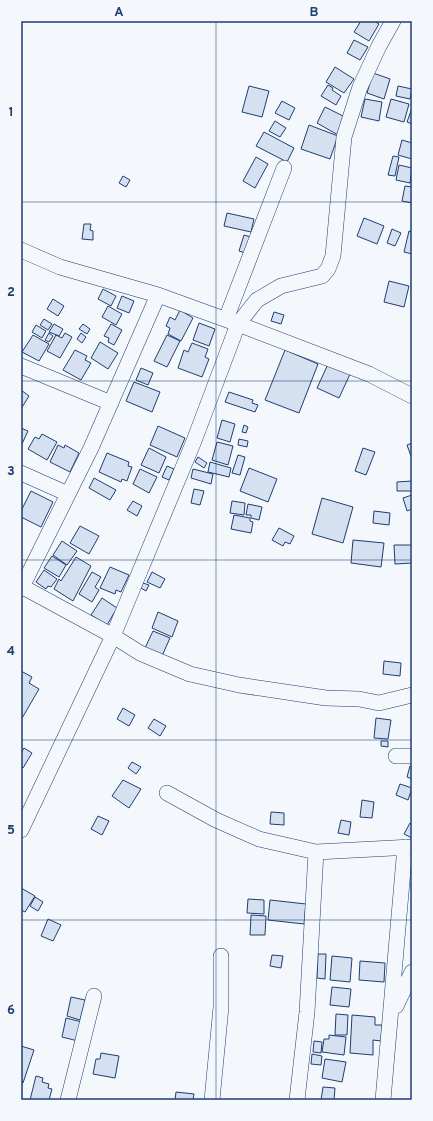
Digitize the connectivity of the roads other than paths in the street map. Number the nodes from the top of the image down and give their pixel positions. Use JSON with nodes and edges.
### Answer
{"nodes":[{"id":1,"x":392,"y":21,"type":"edge"},
{"id":2,"x":284,"y":168,"type":"dead end"},
{"id":3,"x":21,"y":250,"type":"edge"},
{"id":4,"x":158,"y":295,"type":"junction"},
{"id":5,"x":232,"y":322,"type":"junction"},
{"id":6,"x":21,"y":366,"type":"edge"},
{"id":7,"x":412,"y":396,"type":"edge"},
{"id":8,"x":111,"y":403,"type":"junction"},
{"id":9,"x":21,"y":473,"type":"edge"},
{"id":10,"x":68,"y":494,"type":"junction"},
{"id":11,"x":22,"y":587,"type":"edge"},
{"id":12,"x":113,"y":636,"type":"junction"},
{"id":13,"x":412,"y":695,"type":"edge"},
{"id":14,"x":396,"y":756,"type":"dead end"},
{"id":15,"x":412,"y":756,"type":"edge"},
{"id":16,"x":167,"y":792,"type":"dead end"},
{"id":17,"x":21,"y":830,"type":"edge"},
{"id":18,"x":408,"y":847,"type":"edge"},
{"id":19,"x":316,"y":852,"type":"junction"},
{"id":20,"x":221,"y":956,"type":"dead end"},
{"id":21,"x":412,"y":972,"type":"edge"},
{"id":22,"x":94,"y":996,"type":"dead end"},
{"id":23,"x":392,"y":1014,"type":"junction"},
{"id":24,"x":68,"y":1100,"type":"edge"},
{"id":25,"x":212,"y":1100,"type":"edge"},
{"id":26,"x":297,"y":1100,"type":"edge"},
{"id":27,"x":383,"y":1100,"type":"edge"}],
"edges":[{"from":1,"to":5,"type":"street"},
{"from":2,"to":5,"type":"street"},
{"from":3,"to":4,"type":"street"},
{"from":4,"to":5,"type":"street"},
{"from":4,"to":8,"type":"street"},
{"from":5,"to":7,"type":"street"},
{"from":5,"to":12,"type":"street"},
{"from":6,"to":8,"type":"street"},
{"from":8,"to":10,"type":"street"},
{"from":9,"to":10,"type":"street"},
{"from":10,"to":11,"type":"street"},
{"from":11,"to":12,"type":"street"},
{"from":12,"to":13,"type":"street"},
{"from":12,"to":17,"type":"street"},
{"from":14,"to":15,"type":"street"},
{"from":16,"to":19,"type":"street"},
{"from":18,"to":19,"type":"street"},
{"from":18,"to":23,"type":"street"},
{"from":19,"to":26,"type":"street"},
{"from":20,"to":25,"type":"street"},
{"from":21,"to":23,"type":"street"},
{"from":22,"to":24,"type":"street"},
{"from":23,"to":27,"type":"street"}]}
